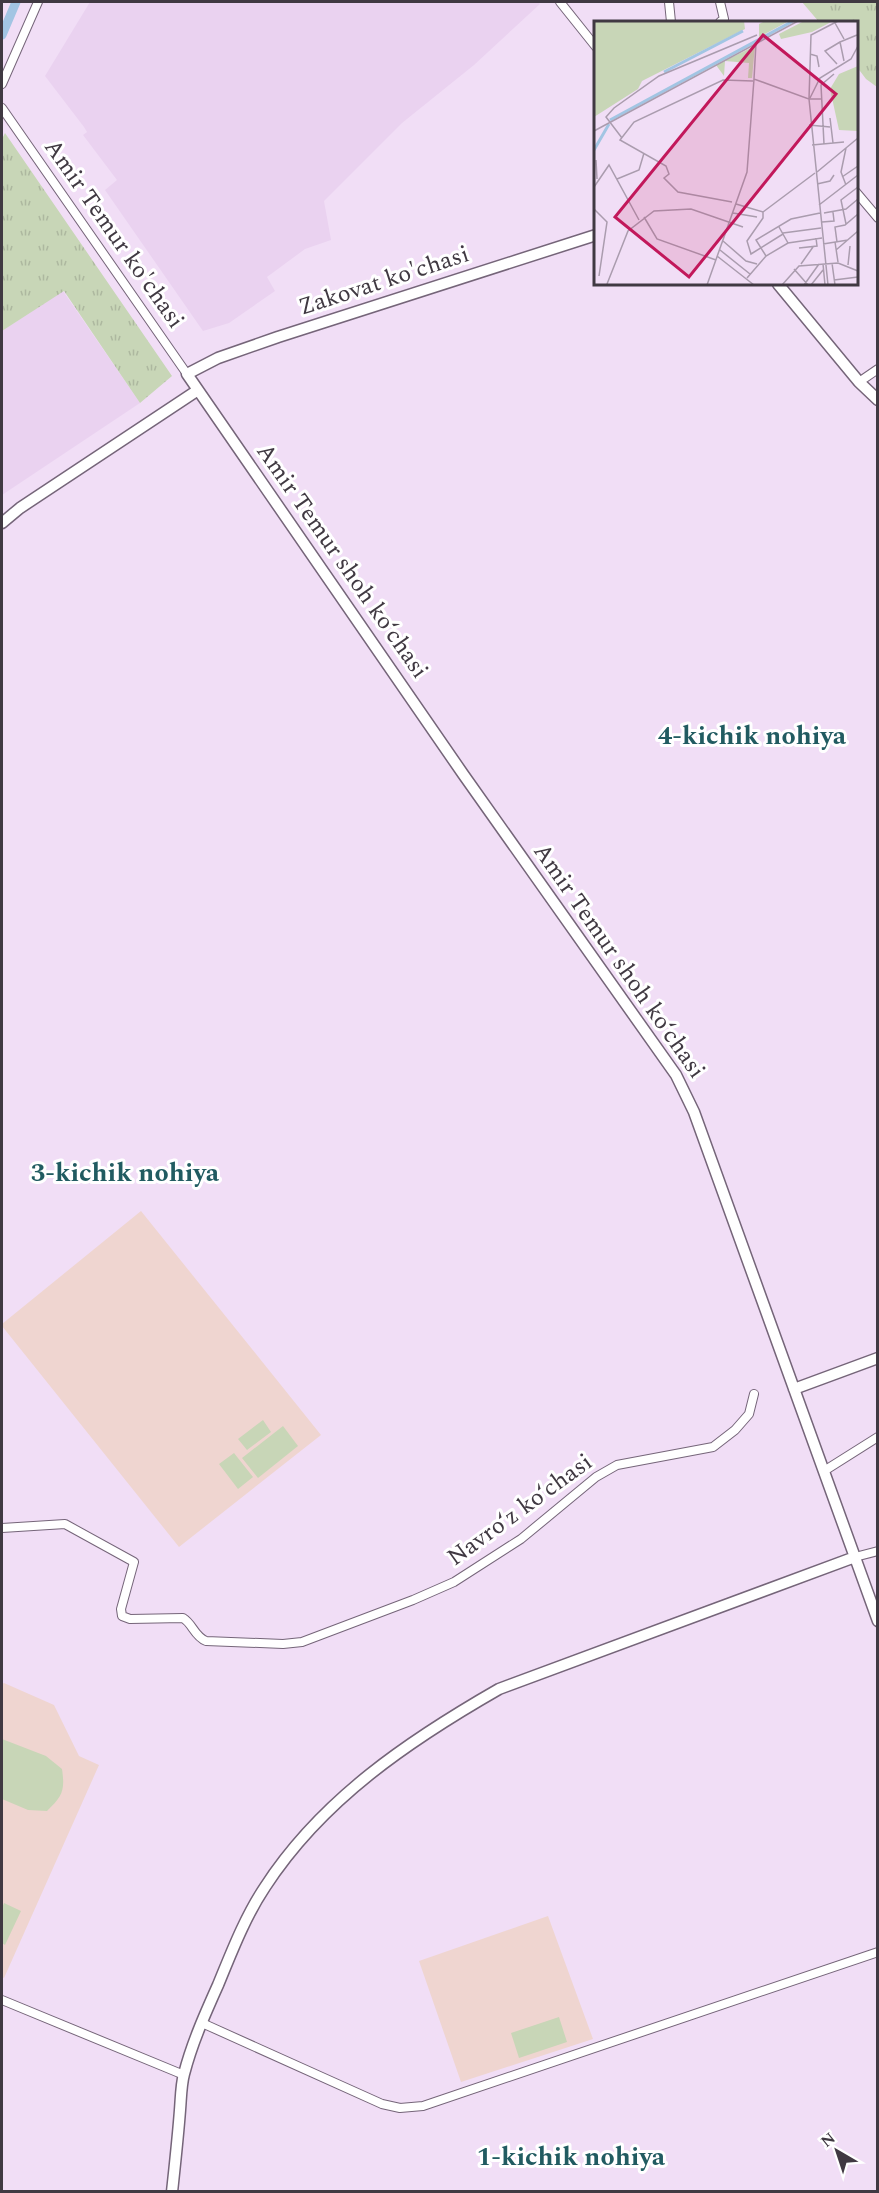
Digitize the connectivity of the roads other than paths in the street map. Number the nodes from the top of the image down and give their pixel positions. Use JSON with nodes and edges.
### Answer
{"nodes":[{"id":1,"x":38,"y":2,"type":"edge"},
{"id":2,"x":560,"y":2,"type":"edge"},
{"id":3,"x":669,"y":2,"type":"edge"},
{"id":4,"x":720,"y":2,"type":"edge"},
{"id":5,"x":670,"y":21,"type":"edge"},
{"id":6,"x":721,"y":21,"type":"edge"},
{"id":7,"x":594,"y":44,"type":"edge"},
{"id":8,"x":2,"y":84,"type":"edge"},
{"id":9,"x":2,"y":108,"type":"edge"},
{"id":10,"x":858,"y":194,"type":"edge"},
{"id":11,"x":878,"y":218,"type":"edge"},
{"id":12,"x":594,"y":236,"type":"edge"},
{"id":13,"x":779,"y":285,"type":"edge"},
{"id":14,"x":878,"y":369,"type":"edge"},
{"id":15,"x":187,"y":374,"type":"junction"},
{"id":16,"x":859,"y":382,"type":"junction"},
{"id":17,"x":198,"y":390,"type":"junction"},
{"id":18,"x":878,"y":400,"type":"edge"},
{"id":19,"x":2,"y":523,"type":"edge"},
{"id":20,"x":878,"y":1358,"type":"edge"},
{"id":21,"x":794,"y":1389,"type":"junction"},
{"id":22,"x":754,"y":1394,"type":"dead end"},
{"id":23,"x":878,"y":1437,"type":"edge"},
{"id":24,"x":824,"y":1471,"type":"junction"},
{"id":25,"x":2,"y":1528,"type":"edge"},
{"id":26,"x":878,"y":1551,"type":"edge"},
{"id":27,"x":855,"y":1557,"type":"junction"},
{"id":28,"x":878,"y":1621,"type":"edge"},
{"id":29,"x":878,"y":1952,"type":"edge"},
{"id":30,"x":2,"y":2000,"type":"edge"},
{"id":31,"x":202,"y":2023,"type":"junction"},
{"id":32,"x":184,"y":2075,"type":"junction"},
{"id":33,"x":172,"y":2192,"type":"edge"}],
"edges":[{"from":1,"to":8,"type":"street"},
{"from":2,"to":7,"type":"street"},
{"from":3,"to":5,"type":"street"},
{"from":4,"to":6,"type":"street"},
{"from":9,"to":15,"type":"street","name":"Amir Temur ko'chasi"},
{"from":10,"to":11,"type":"street"},
{"from":12,"to":15,"type":"main road","name":"Zakovat ko'chasi"},
{"from":13,"to":16,"type":"main road"},
{"from":14,"to":16,"type":"street"},
{"from":15,"to":17,"type":"main road","name":"Amir Temur shoh ko‘chasi"},
{"from":16,"to":18,"type":"main road"},
{"from":17,"to":19,"type":"main road"},
{"from":17,"to":21,"type":"main road","name":"Amir Temur shoh ko‘chasi"},
{"from":20,"to":21,"type":"main road"},
{"from":21,"to":24,"type":"main road","name":"Amir Temur shoh ko‘chasi"},
{"from":22,"to":25,"type":"street","name":"Navro‘z ko‘chasi"},
{"from":23,"to":24,"type":"street"},
{"from":24,"to":27,"type":"main road","name":"Amir Temur shoh ko‘chasi"},
{"from":26,"to":27,"type":"street"},
{"from":27,"to":28,"type":"main road","name":"Amir Temur shoh ko‘chasi"},
{"from":27,"to":31,"type":"main road"},
{"from":29,"to":31,"type":"street"},
{"from":30,"to":32,"type":"street"},
{"from":31,"to":32,"type":"main road"},
{"from":32,"to":33,"type":"main road"}]}
